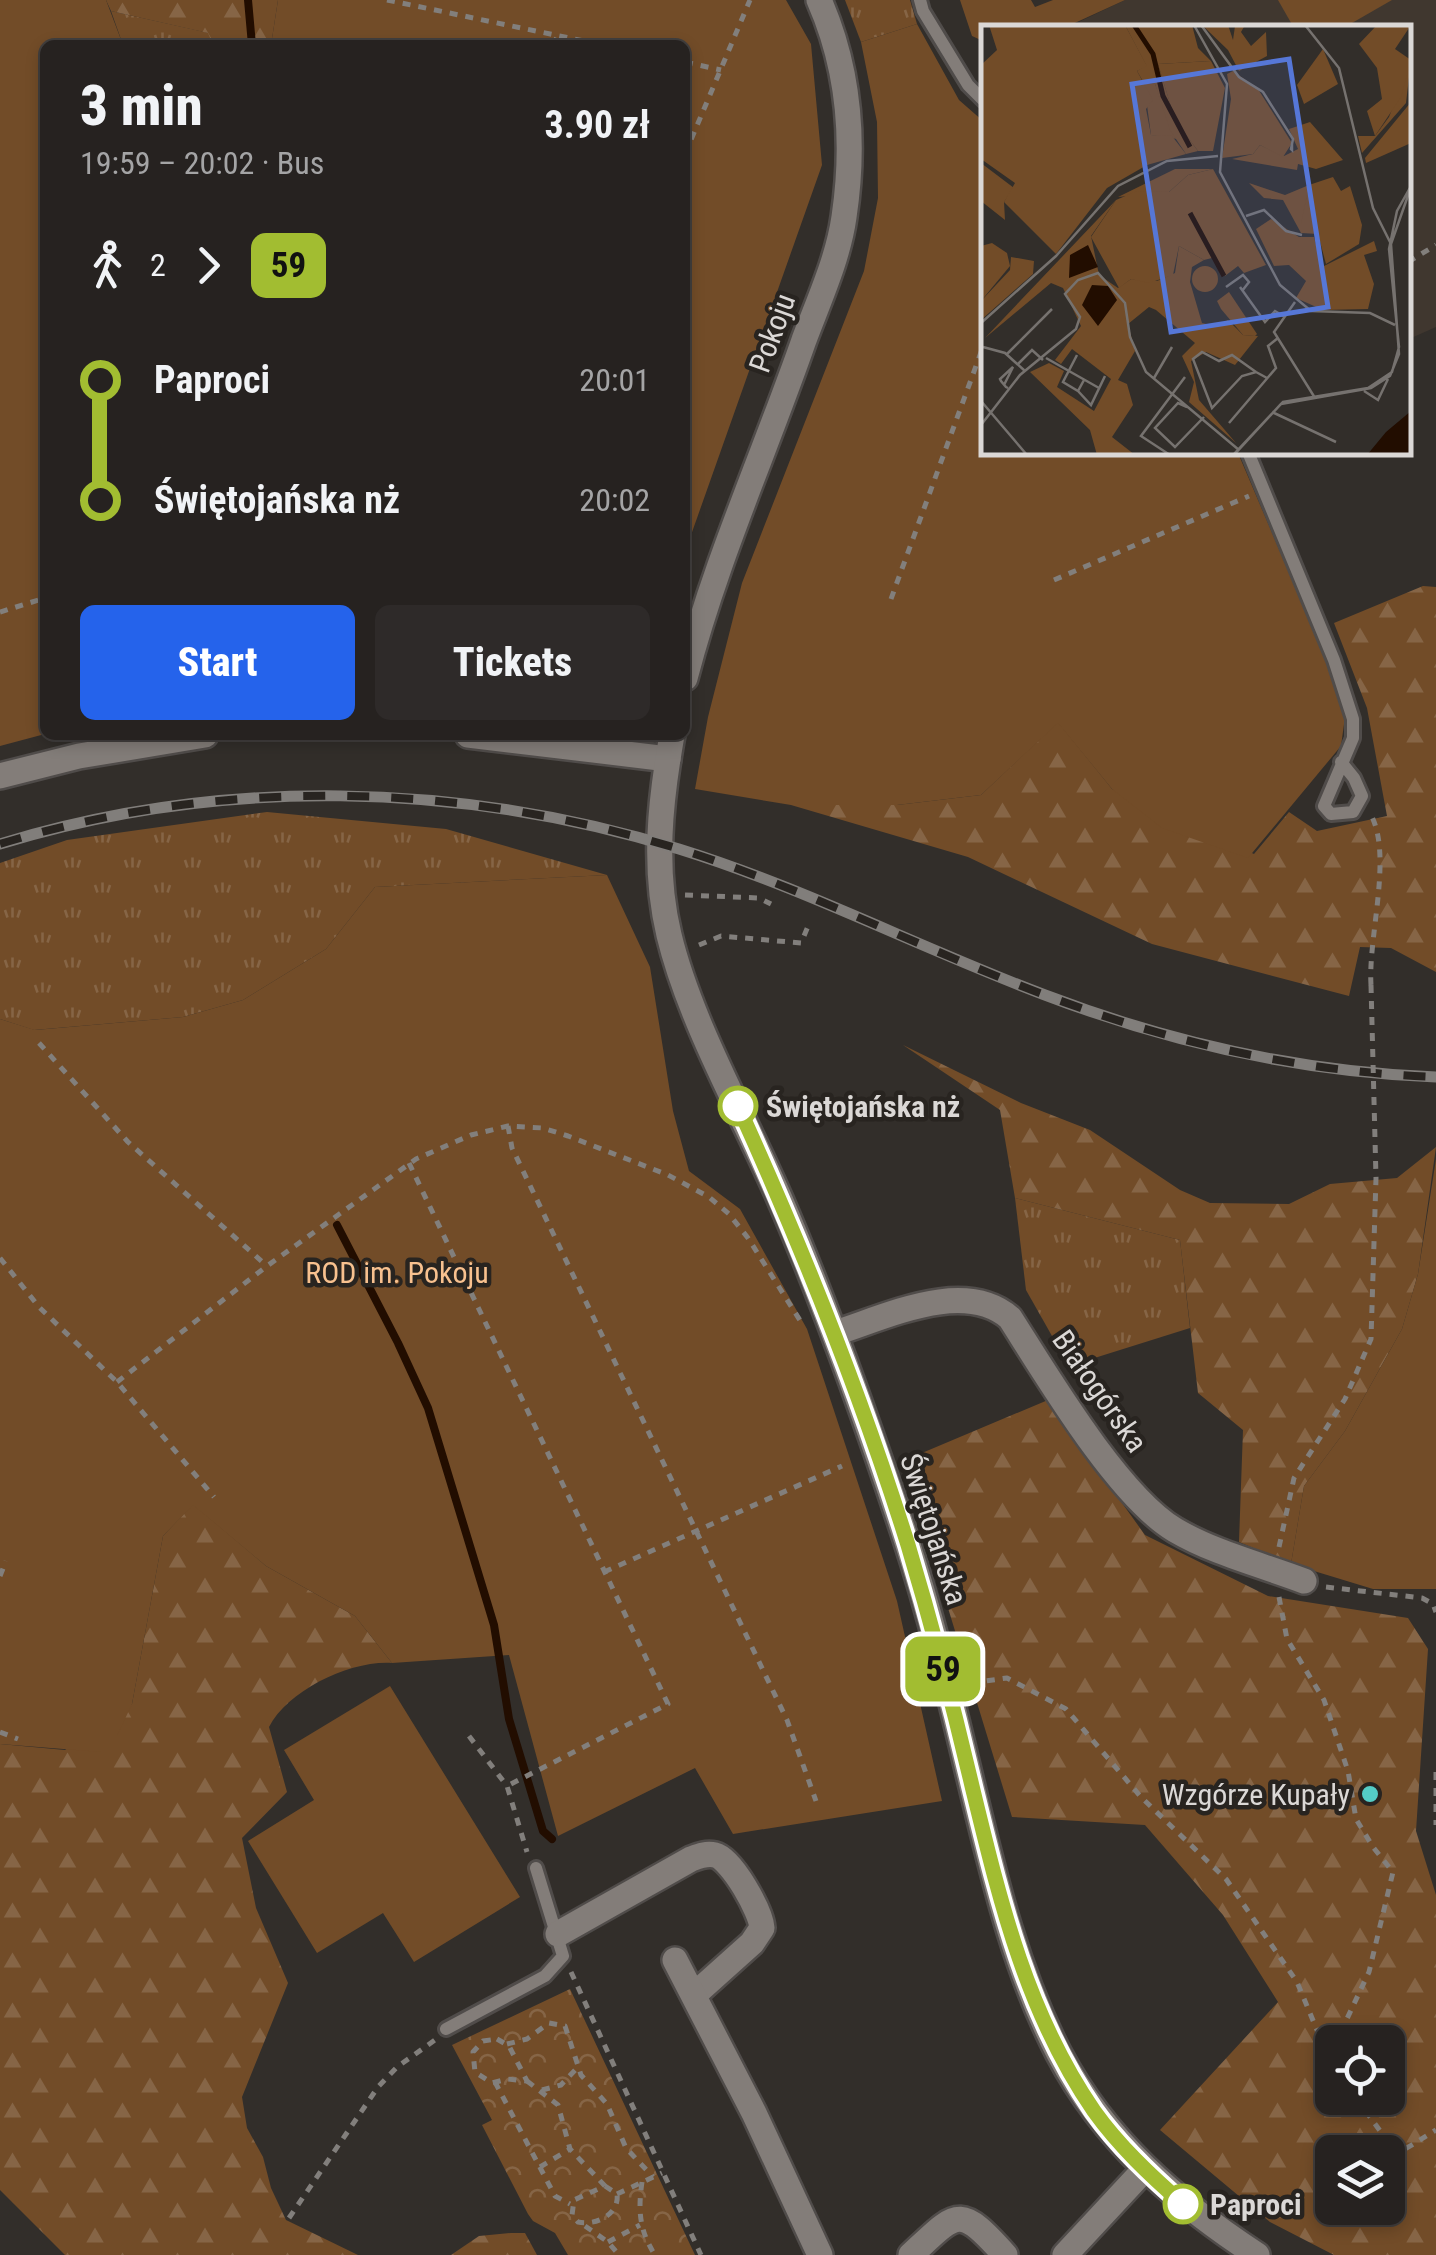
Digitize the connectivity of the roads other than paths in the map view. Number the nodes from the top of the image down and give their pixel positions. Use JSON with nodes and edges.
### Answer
{"nodes":[{"id":1,"x":819,"y":0,"type":"edge"},
{"id":2,"x":920,"y":0,"type":"edge"},
{"id":3,"x":981,"y":98,"type":"edge"},
{"id":4,"x":1249,"y":455,"type":"edge"},
{"id":5,"x":690,"y":658,"type":"edge"},
{"id":6,"x":174,"y":740,"type":"edge"},
{"id":7,"x":552,"y":740,"type":"edge"},
{"id":8,"x":670,"y":747,"type":"edge"},
{"id":9,"x":1342,"y":762,"type":"junction"},
{"id":10,"x":0,"y":776,"type":"edge"},
{"id":11,"x":834,"y":1333,"type":"junction"},
{"id":12,"x":1304,"y":1581,"type":"road end"},
{"id":13,"x":536,"y":1868,"type":"road end"},
{"id":14,"x":561,"y":1945,"type":"junction"},
{"id":15,"x":675,"y":1960,"type":"dead end"},
{"id":16,"x":694,"y":1995,"type":"junction"},
{"id":17,"x":446,"y":2029,"type":"road end"},
{"id":18,"x":1144,"y":2170,"type":"junction"},
{"id":19,"x":820,"y":2255,"type":"edge"},
{"id":20,"x":910,"y":2255,"type":"edge"},
{"id":21,"x":1004,"y":2255,"type":"edge"},
{"id":22,"x":1065,"y":2255,"type":"edge"},
{"id":23,"x":1258,"y":2255,"type":"edge"}],
"edges":[{"from":1,"to":5,"type":"street","name":"Pokoju"},
{"from":2,"to":3,"type":"lane"},
{"from":4,"to":9,"type":"lane"},
{"from":6,"to":10,"type":"street"},
{"from":7,"to":8,"type":"street"},
{"from":8,"to":11,"type":"street","name":"Świętojańska"},
{"from":9,"to":9,"type":"lane"},
{"from":11,"to":12,"type":"street","name":"Białogórska"},
{"from":11,"to":18,"type":"street","name":"Świętojańska"},
{"from":13,"to":14,"type":"lane"},
{"from":14,"to":16,"type":"street"},
{"from":14,"to":17,"type":"lane"},
{"from":15,"to":16,"type":"street"},
{"from":16,"to":19,"type":"street"},
{"from":18,"to":22,"type":"street"},
{"from":18,"to":23,"type":"street","name":"Świętojańska"},
{"from":20,"to":21,"type":"street"}]}
